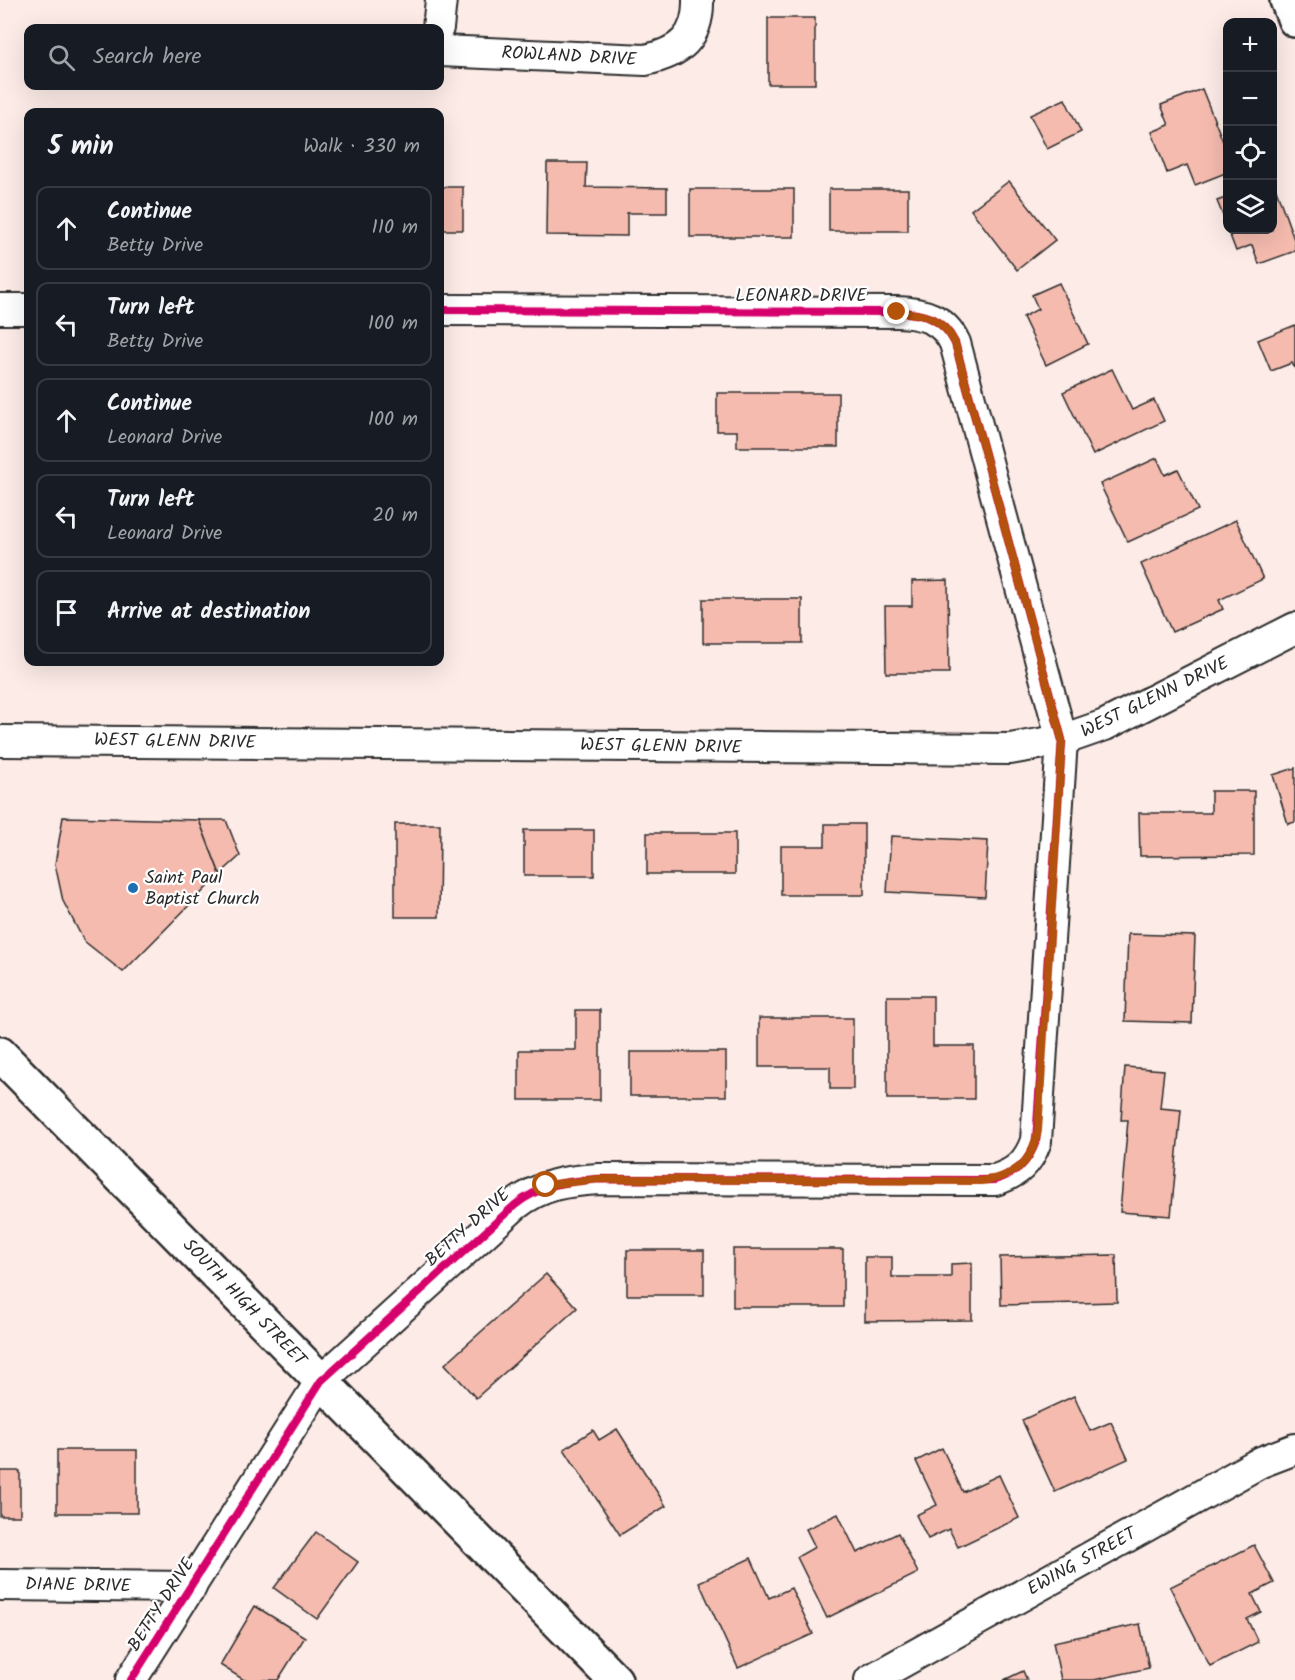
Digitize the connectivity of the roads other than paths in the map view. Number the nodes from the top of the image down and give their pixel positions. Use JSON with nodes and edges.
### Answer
{"nodes":[{"id":1,"x":441,"y":0,"type":"edge"},
{"id":2,"x":698,"y":0,"type":"edge"},
{"id":3,"x":1287,"y":0,"type":"edge"},
{"id":4,"x":1295,"y":20,"type":"edge"},
{"id":5,"x":438,"y":24,"type":"edge"},
{"id":6,"x":444,"y":51,"type":"edge"},
{"id":7,"x":0,"y":309,"type":"edge"},
{"id":8,"x":24,"y":309,"type":"edge"},
{"id":9,"x":444,"y":310,"type":"edge"},
{"id":10,"x":1295,"y":628,"type":"edge"},
{"id":11,"x":1062,"y":740,"type":"junction"},
{"id":12,"x":0,"y":741,"type":"edge"},
{"id":13,"x":0,"y":1054,"type":"edge"},
{"id":14,"x":321,"y":1381,"type":"junction"},
{"id":15,"x":1295,"y":1449,"type":"edge"},
{"id":16,"x":0,"y":1585,"type":"edge"},
{"id":17,"x":192,"y":1587,"type":"junction"},
{"id":18,"x":131,"y":1680,"type":"edge"},
{"id":19,"x":615,"y":1680,"type":"edge"},
{"id":20,"x":870,"y":1680,"type":"edge"}],
"edges":[{"from":1,"to":5,"type":"street"},
{"from":2,"to":6,"type":"street","name":"ROWLAND DRIVE"},
{"from":3,"to":4,"type":"main road"},
{"from":7,"to":8,"type":"street"},
{"from":9,"to":11,"type":"street","name":"LEONARD DRIVE"},
{"from":10,"to":11,"type":"street","name":"WEST GLENN DRIVE"},
{"from":11,"to":12,"type":"street","name":"WEST GLENN DRIVE"},
{"from":11,"to":14,"type":"street","name":"BETTY DRIVE"},
{"from":13,"to":14,"type":"main road","name":"SOUTH HIGH STREET"},
{"from":14,"to":17,"type":"street","name":"BETTY DRIVE"},
{"from":14,"to":19,"type":"main road","name":"SOUTH HIGH STREET"},
{"from":15,"to":20,"type":"street","name":"EWING STREET"},
{"from":16,"to":17,"type":"street","name":"DIANE DRIVE"},
{"from":17,"to":18,"type":"street","name":"BETTY DRIVE"}]}
